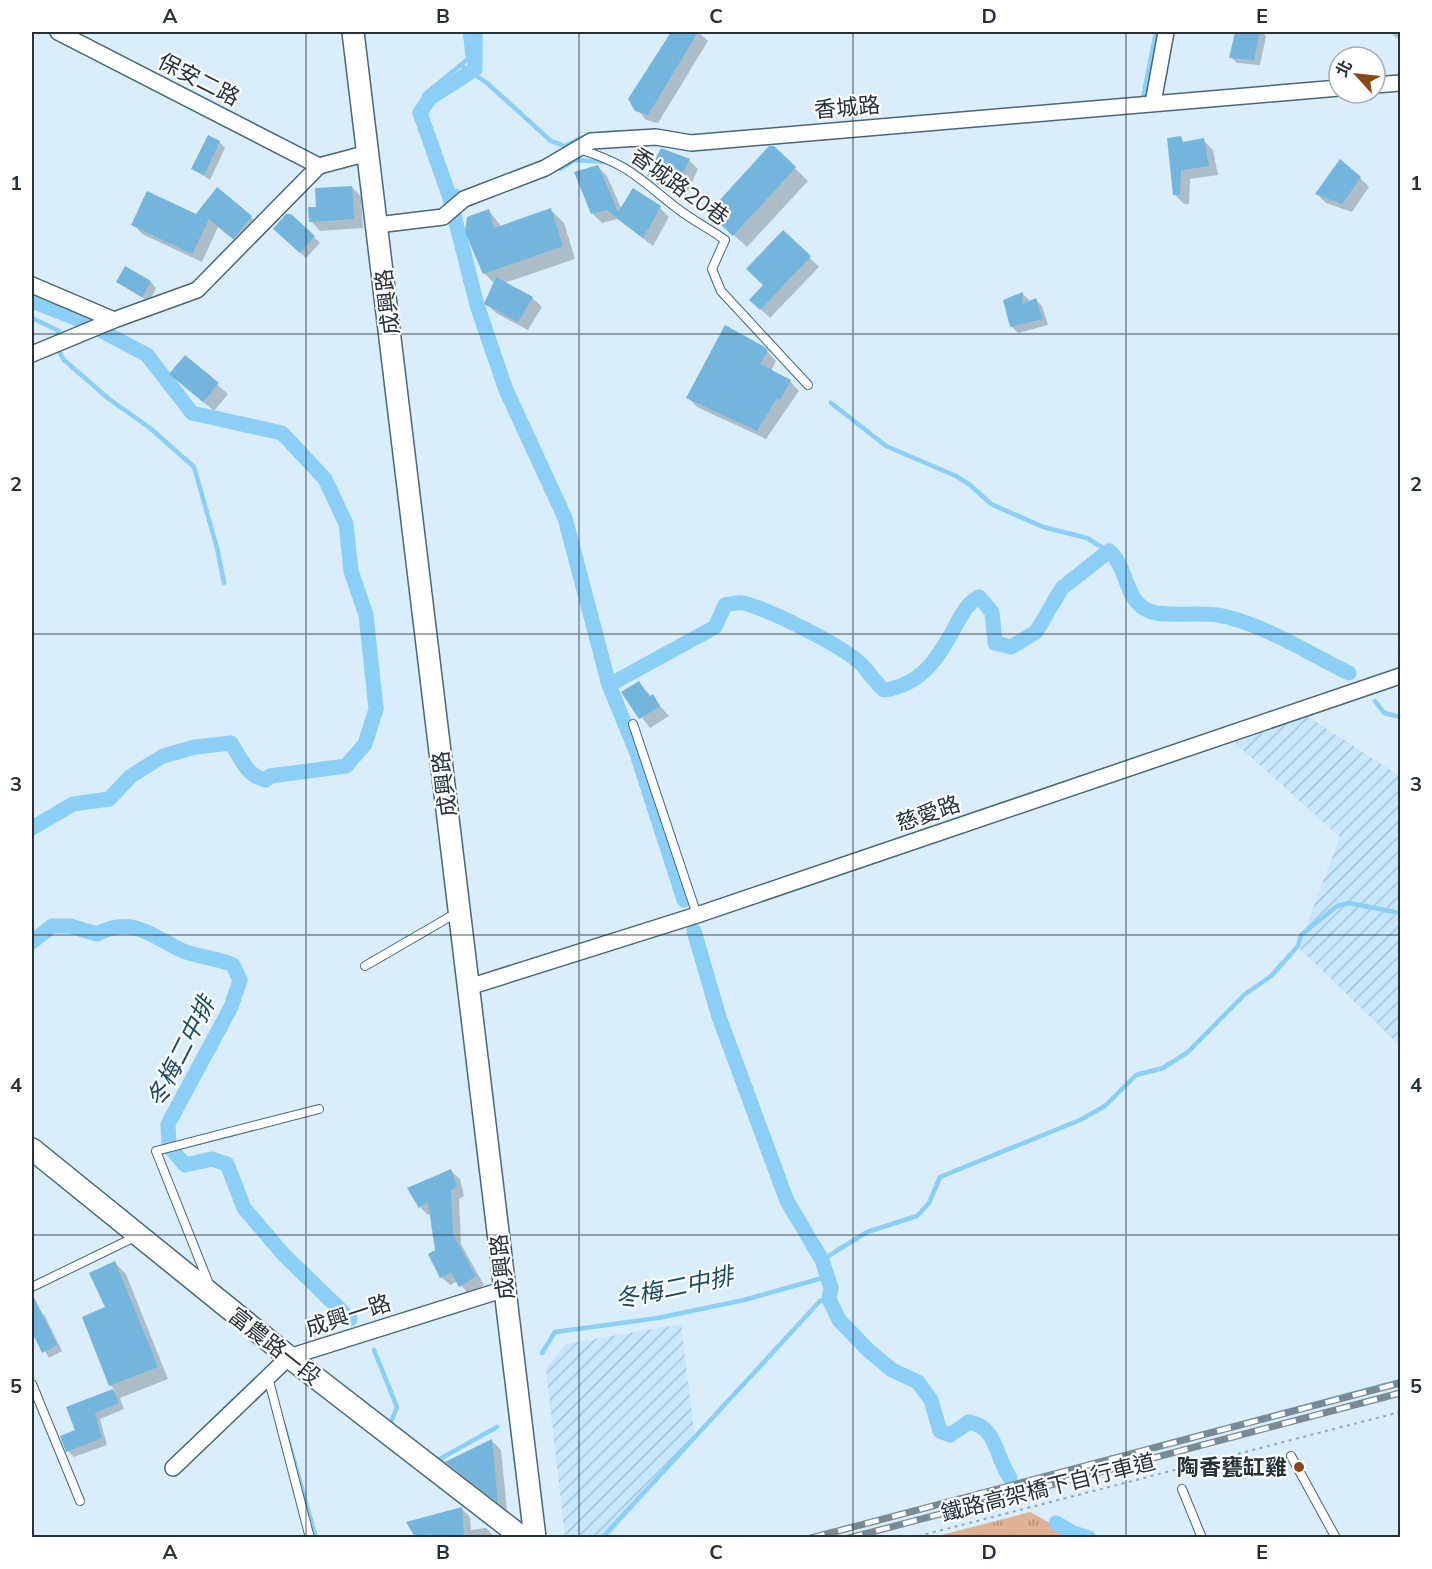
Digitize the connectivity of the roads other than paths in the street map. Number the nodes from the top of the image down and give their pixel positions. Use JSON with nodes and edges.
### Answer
{"nodes":[{"id":1,"x":58,"y":32,"type":"edge"},
{"id":2,"x":354,"y":32,"type":"edge"},
{"id":3,"x":1166,"y":32,"type":"edge"},
{"id":4,"x":1327,"y":89,"type":"edge"},
{"id":5,"x":1153,"y":103,"type":"junction"},
{"id":6,"x":577,"y":149,"type":"junction"},
{"id":7,"x":368,"y":153,"type":"junction"},
{"id":8,"x":319,"y":166,"type":"junction"},
{"id":9,"x":377,"y":225,"type":"junction"},
{"id":10,"x":32,"y":285,"type":"edge"},
{"id":11,"x":114,"y":320,"type":"junction"},
{"id":12,"x":32,"y":354,"type":"edge"},
{"id":13,"x":808,"y":385,"type":"dead end"},
{"id":14,"x":1401,"y":676,"type":"edge"},
{"id":15,"x":633,"y":724,"type":"dead end"},
{"id":16,"x":460,"y":912,"type":"junction"},
{"id":17,"x":697,"y":915,"type":"junction"},
{"id":18,"x":365,"y":966,"type":"dead end"},
{"id":19,"x":469,"y":987,"type":"junction"},
{"id":20,"x":319,"y":1109,"type":"dead end"},
{"id":21,"x":32,"y":1149,"type":"edge"},
{"id":22,"x":138,"y":1236,"type":"junction"},
{"id":23,"x":32,"y":1287,"type":"edge"},
{"id":24,"x":505,"y":1289,"type":"junction"},
{"id":25,"x":214,"y":1297,"type":"junction"},
{"id":26,"x":289,"y":1357,"type":"junction"},
{"id":27,"x":268,"y":1377,"type":"junction"},
{"id":28,"x":32,"y":1384,"type":"edge"},
{"id":29,"x":1291,"y":1456,"type":"dead end"},
{"id":30,"x":172,"y":1468,"type":"dead end"},
{"id":31,"x":1182,"y":1489,"type":"dead end"},
{"id":32,"x":80,"y":1501,"type":"dead end"},
{"id":33,"x":310,"y":1538,"type":"edge"},
{"id":34,"x":523,"y":1538,"type":"edge"},
{"id":35,"x":535,"y":1538,"type":"edge"},
{"id":36,"x":1202,"y":1538,"type":"edge"},
{"id":37,"x":1336,"y":1538,"type":"edge"}],
"edges":[{"from":1,"to":8,"type":"street","name":"保安二路"},
{"from":2,"to":7,"type":"street","name":"成興路"},
{"from":3,"to":5,"type":"street"},
{"from":4,"to":5,"type":"street","name":"香城路"},
{"from":5,"to":6,"type":"street","name":"香城路"},
{"from":6,"to":9,"type":"street","name":"香城路"},
{"from":6,"to":13,"type":"lane","name":"香城路20巷"},
{"from":7,"to":8,"type":"street"},
{"from":7,"to":9,"type":"street","name":"成興路"},
{"from":8,"to":11,"type":"street"},
{"from":9,"to":16,"type":"street","name":"成興路"},
{"from":10,"to":11,"type":"street"},
{"from":11,"to":12,"type":"street"},
{"from":14,"to":17,"type":"street","name":"慈愛路"},
{"from":15,"to":17,"type":"lane"},
{"from":16,"to":18,"type":"lane"},
{"from":16,"to":19,"type":"street","name":"成興路"},
{"from":17,"to":19,"type":"street","name":"慈愛路"},
{"from":19,"to":24,"type":"street","name":"成興路"},
{"from":20,"to":25,"type":"lane"},
{"from":21,"to":22,"type":"street","name":"富農路一段"},
{"from":22,"to":23,"type":"lane"},
{"from":22,"to":25,"type":"street","name":"富農路一段"},
{"from":24,"to":26,"type":"street","name":"成興一路"},
{"from":24,"to":35,"type":"street","name":"成興路"},
{"from":25,"to":26,"type":"street","name":"富農路一段"},
{"from":26,"to":27,"type":"street","name":"成興一路"},
{"from":26,"to":34,"type":"street","name":"富農路一段"},
{"from":27,"to":30,"type":"street","name":"成興一路"},
{"from":27,"to":33,"type":"lane"},
{"from":28,"to":32,"type":"lane"},
{"from":29,"to":37,"type":"lane"},
{"from":31,"to":36,"type":"lane"}]}
